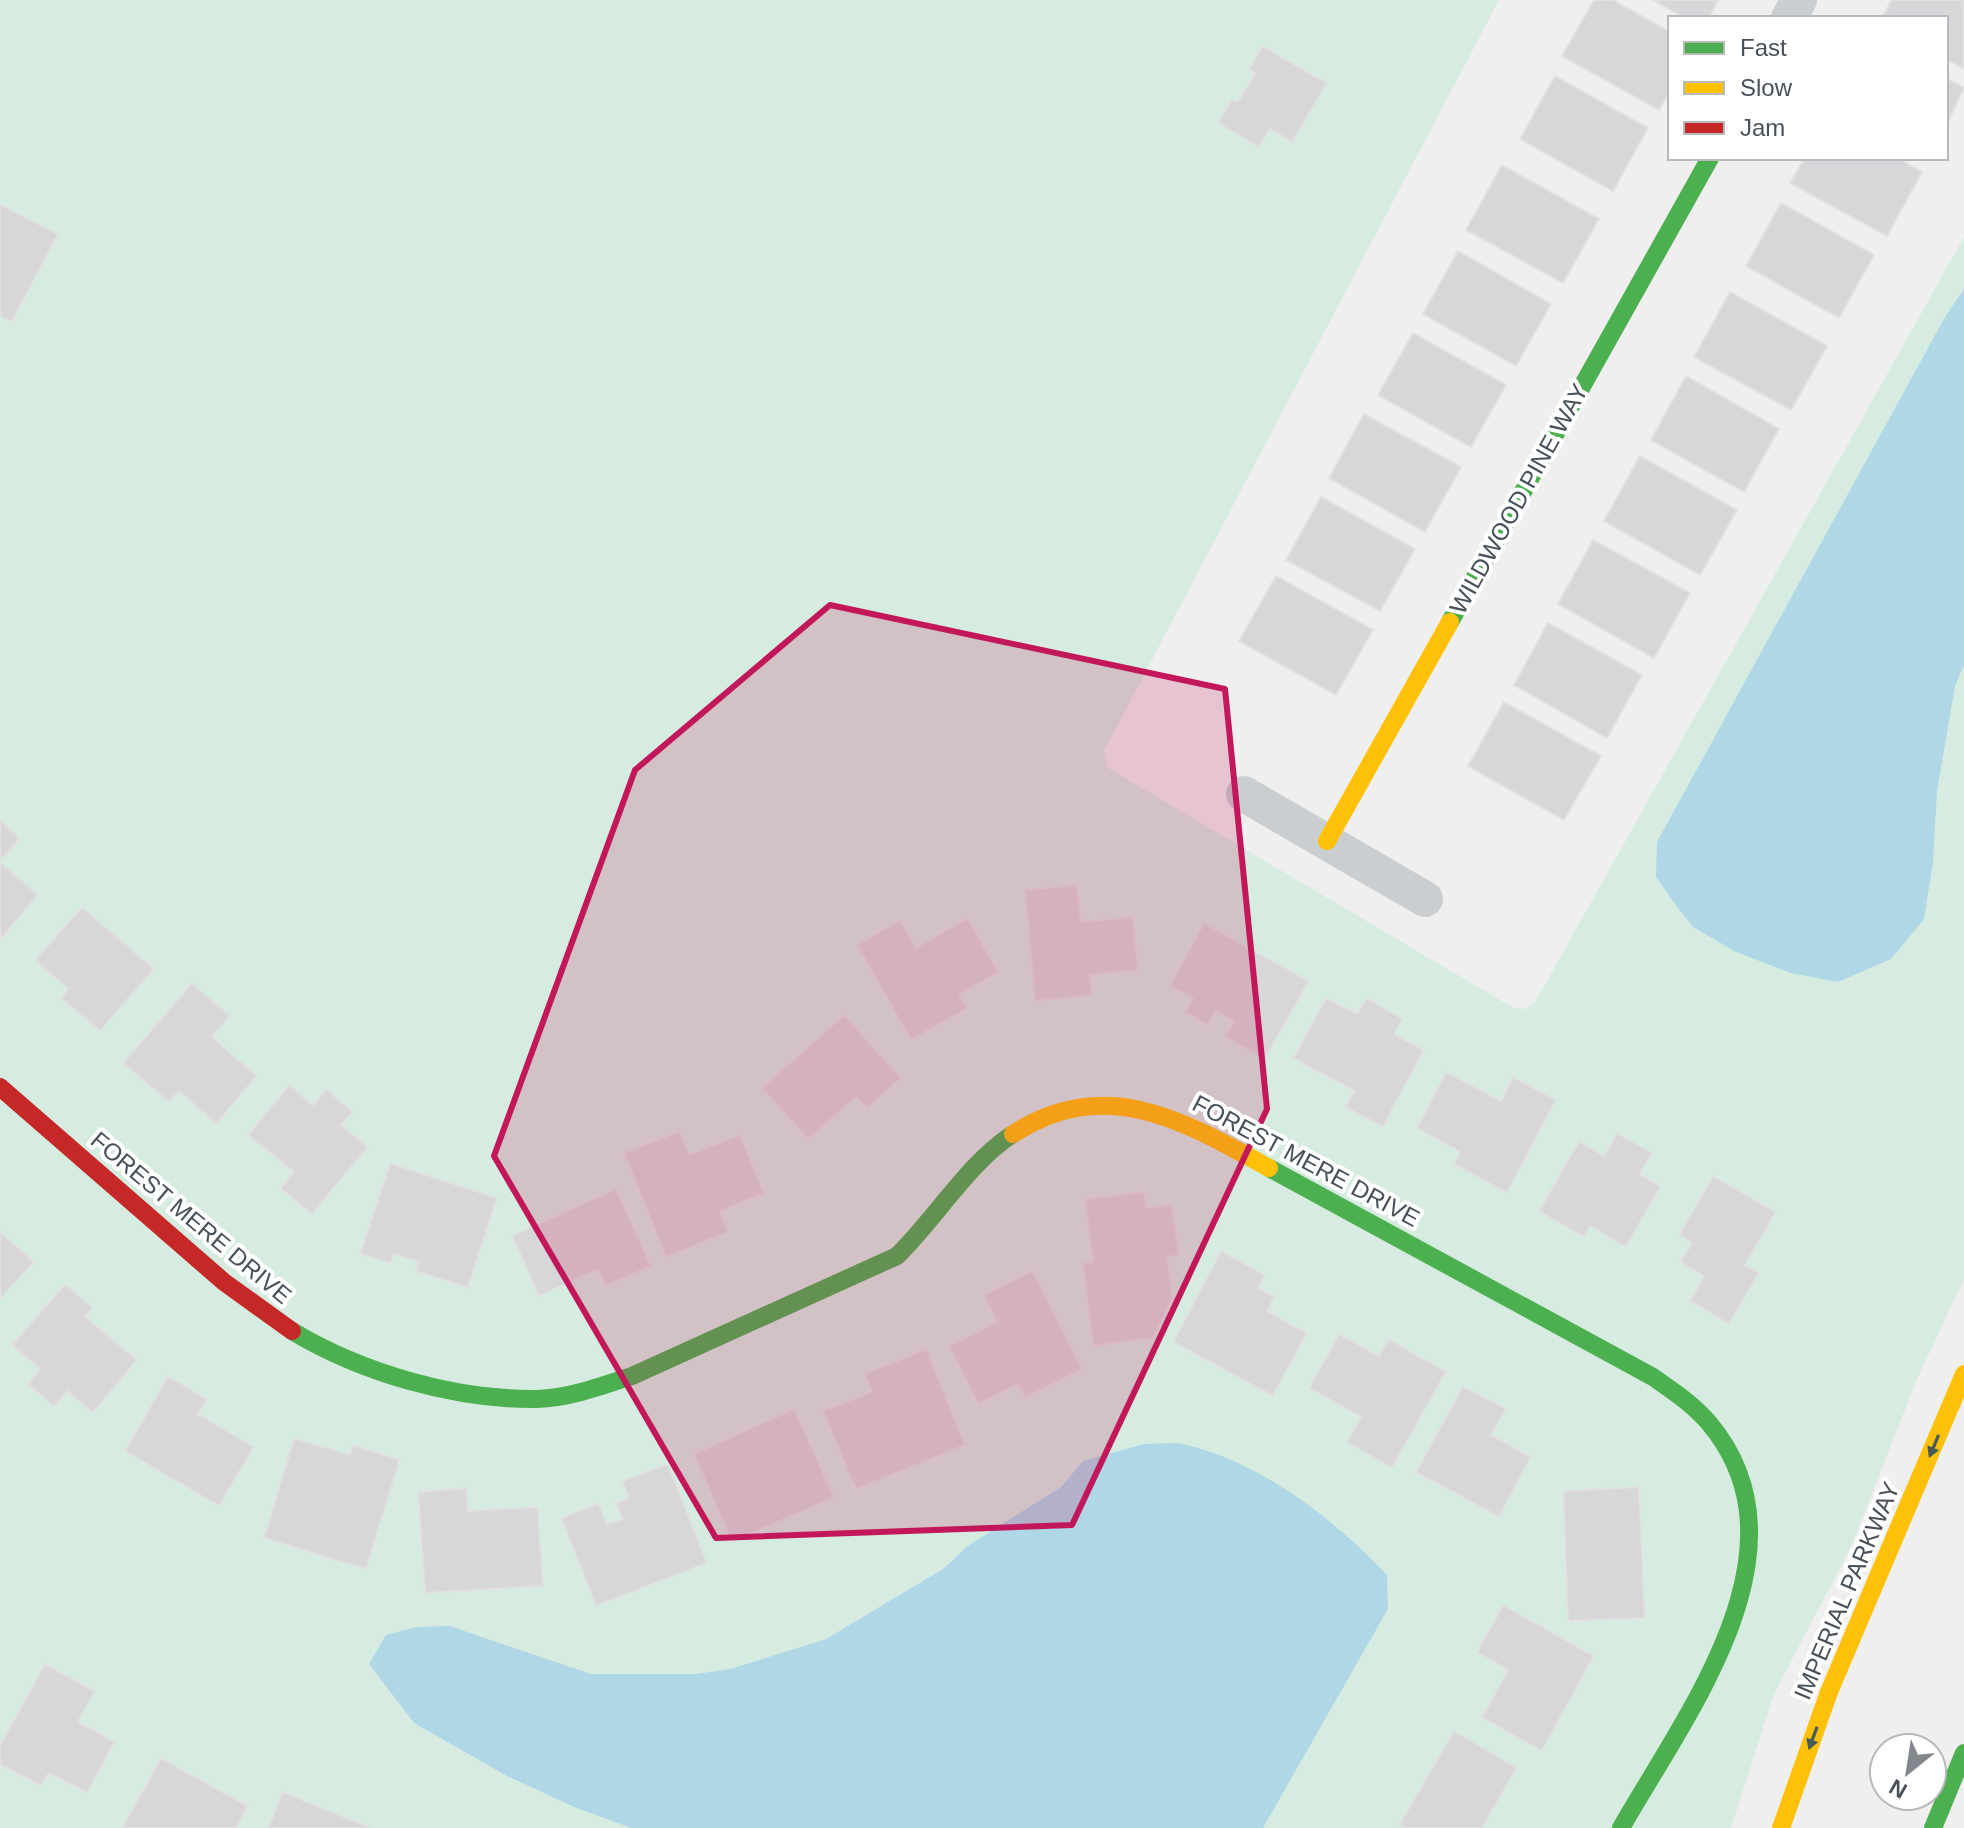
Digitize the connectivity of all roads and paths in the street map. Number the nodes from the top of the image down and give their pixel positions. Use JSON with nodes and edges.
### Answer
{"nodes":[{"id":1,"x":1709,"y":160,"type":"edge"},
{"id":2,"x":1244,"y":794,"type":"dead end"},
{"id":3,"x":1327,"y":841,"type":"junction"},
{"id":4,"x":1425,"y":899,"type":"dead end"},
{"id":5,"x":0,"y":1087,"type":"edge"},
{"id":6,"x":1964,"y":1374,"type":"edge"},
{"id":7,"x":1964,"y":1753,"type":"edge"},
{"id":8,"x":1621,"y":1828,"type":"edge"},
{"id":9,"x":1781,"y":1828,"type":"edge"},
{"id":10,"x":1933,"y":1828,"type":"edge"}],
"edges":[{"from":1,"to":3,"type":"street","name":"WILDWOOD PINE WAY"},
{"from":2,"to":3,"type":"street"},
{"from":3,"to":4,"type":"street"},
{"from":5,"to":8,"type":"street","name":"FOREST MERE DRIVE"},
{"from":6,"to":9,"type":"street","name":"IMPERIAL PARKWAY","one_way":true},
{"from":7,"to":10,"type":"street"}]}
